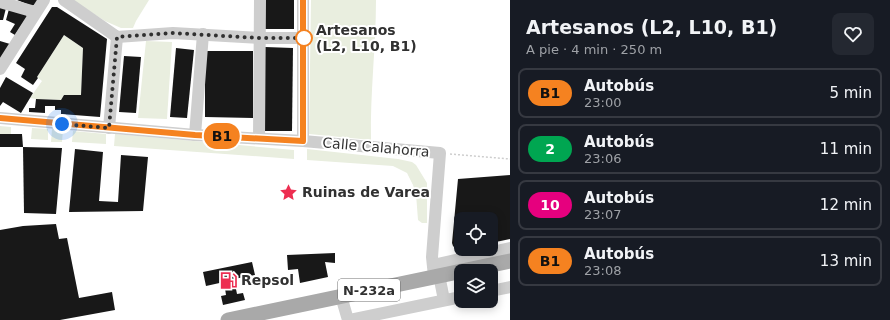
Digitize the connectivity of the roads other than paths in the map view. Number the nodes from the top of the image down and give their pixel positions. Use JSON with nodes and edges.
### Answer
{"nodes":[{"id":1,"x":44,"y":0,"type":"edge"},
{"id":2,"x":64,"y":0,"type":"edge"},
{"id":3,"x":260,"y":0,"type":"edge"},
{"id":4,"x":303,"y":0,"type":"edge"},
{"id":5,"x":0,"y":2,"type":"edge"},
{"id":6,"x":35,"y":12,"type":"junction"},
{"id":7,"x":203,"y":34,"type":"junction"},
{"id":8,"x":117,"y":37,"type":"junction"},
{"id":9,"x":260,"y":38,"type":"junction"},
{"id":10,"x":304,"y":38,"type":"junction"},
{"id":11,"x":0,"y":69,"type":"edge"},
{"id":12,"x":0,"y":118,"type":"edge"},
{"id":13,"x":109,"y":128,"type":"junction"},
{"id":14,"x":195,"y":135,"type":"junction"},
{"id":15,"x":260,"y":138,"type":"junction"},
{"id":16,"x":303,"y":141,"type":"junction"},
{"id":17,"x":510,"y":248,"type":"edge"},
{"id":18,"x":510,"y":261,"type":"edge"},
{"id":19,"x":435,"y":272,"type":"junction"},
{"id":20,"x":510,"y":287,"type":"edge"},
{"id":21,"x":498,"y":290,"type":"edge"},
{"id":22,"x":341,"y":296,"type":"junction"},
{"id":23,"x":454,"y":298,"type":"edge"},
{"id":24,"x":444,"y":300,"type":"junction"},
{"id":25,"x":266,"y":316,"type":"edge"},
{"id":26,"x":228,"y":320,"type":"edge"},
{"id":27,"x":349,"y":320,"type":"edge"}],
"edges":[{"from":1,"to":6,"type":"street"},
{"from":2,"to":8,"type":"street"},
{"from":3,"to":9,"type":"street"},
{"from":4,"to":10,"type":"street"},
{"from":5,"to":6,"type":"street"},
{"from":6,"to":11,"type":"street"},
{"from":7,"to":8,"type":"street"},
{"from":7,"to":9,"type":"street"},
{"from":7,"to":14,"type":"street"},
{"from":8,"to":13,"type":"street"},
{"from":9,"to":10,"type":"street"},
{"from":9,"to":15,"type":"street"},
{"from":10,"to":16,"type":"street"},
{"from":12,"to":13,"type":"street","name":"Calle Calahorra"},
{"from":13,"to":14,"type":"street","name":"Calle Calahorra"},
{"from":14,"to":15,"type":"street","name":"Calle Calahorra"},
{"from":15,"to":16,"type":"street","name":"Calle Calahorra"},
{"from":16,"to":19,"type":"street","name":"Calle Calahorra"},
{"from":17,"to":19,"type":"street"},
{"from":18,"to":19,"type":"main road","number":"N-232a"},
{"from":19,"to":22,"type":"main road","number":"N-232a"},
{"from":19,"to":24,"type":"street"},
{"from":20,"to":21,"type":"street"},
{"from":22,"to":25,"type":"main road","number":"N-232a"},
{"from":22,"to":27,"type":"street"},
{"from":23,"to":24,"type":"street"},
{"from":24,"to":27,"type":"street"},
{"from":25,"to":26,"type":"main road","number":"N-232a"}]}
